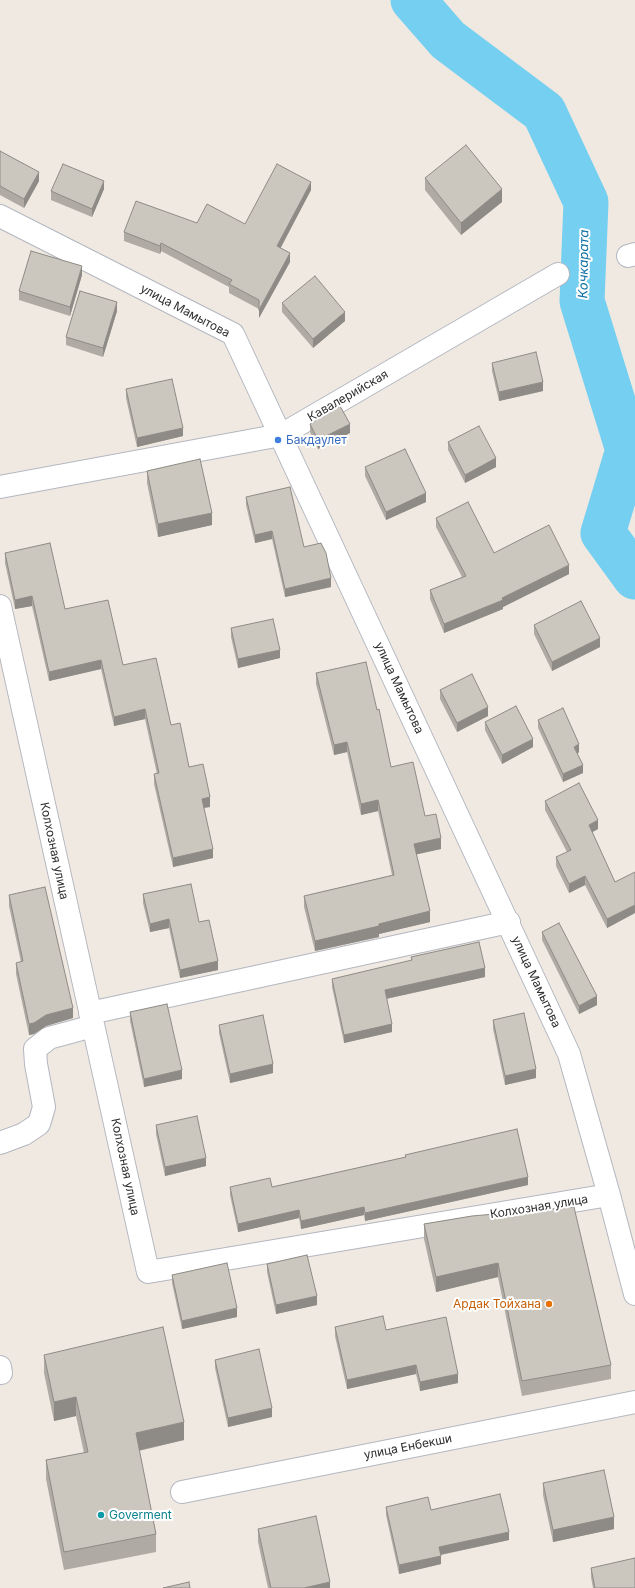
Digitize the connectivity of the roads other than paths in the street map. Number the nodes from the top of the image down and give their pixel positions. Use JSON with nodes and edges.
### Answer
{"nodes":[{"id":1,"x":0,"y":216,"type":"edge"},
{"id":2,"x":558,"y":274,"type":"dead end"},
{"id":3,"x":281,"y":435,"type":"junction"},
{"id":4,"x":0,"y":487,"type":"edge"},
{"id":5,"x":0,"y":606,"type":"edge"},
{"id":6,"x":509,"y":922,"type":"junction"},
{"id":7,"x":92,"y":1020,"type":"junction"},
{"id":8,"x":0,"y":1143,"type":"edge"},
{"id":9,"x":609,"y":1195,"type":"junction"},
{"id":10,"x":635,"y":1294,"type":"edge"},
{"id":11,"x":635,"y":1402,"type":"edge"},
{"id":12,"x":182,"y":1492,"type":"dead end"}],
"edges":[{"from":1,"to":3,"type":"street","name":"улица Мамытова"},
{"from":2,"to":3,"type":"street","name":"Кавалерийская"},
{"from":3,"to":4,"type":"street","name":"Кавалерийская"},
{"from":3,"to":6,"type":"street","name":"улица Мамытова"},
{"from":5,"to":7,"type":"street","name":"Колхозная улица"},
{"from":6,"to":7,"type":"street"},
{"from":6,"to":9,"type":"street","name":"улица Мамытова"},
{"from":7,"to":8,"type":"street"},
{"from":7,"to":9,"type":"street","name":"Колхозная улица"},
{"from":9,"to":10,"type":"street","name":"улица Мамытова"},
{"from":11,"to":12,"type":"street","name":"улица Енбекши"}]}
